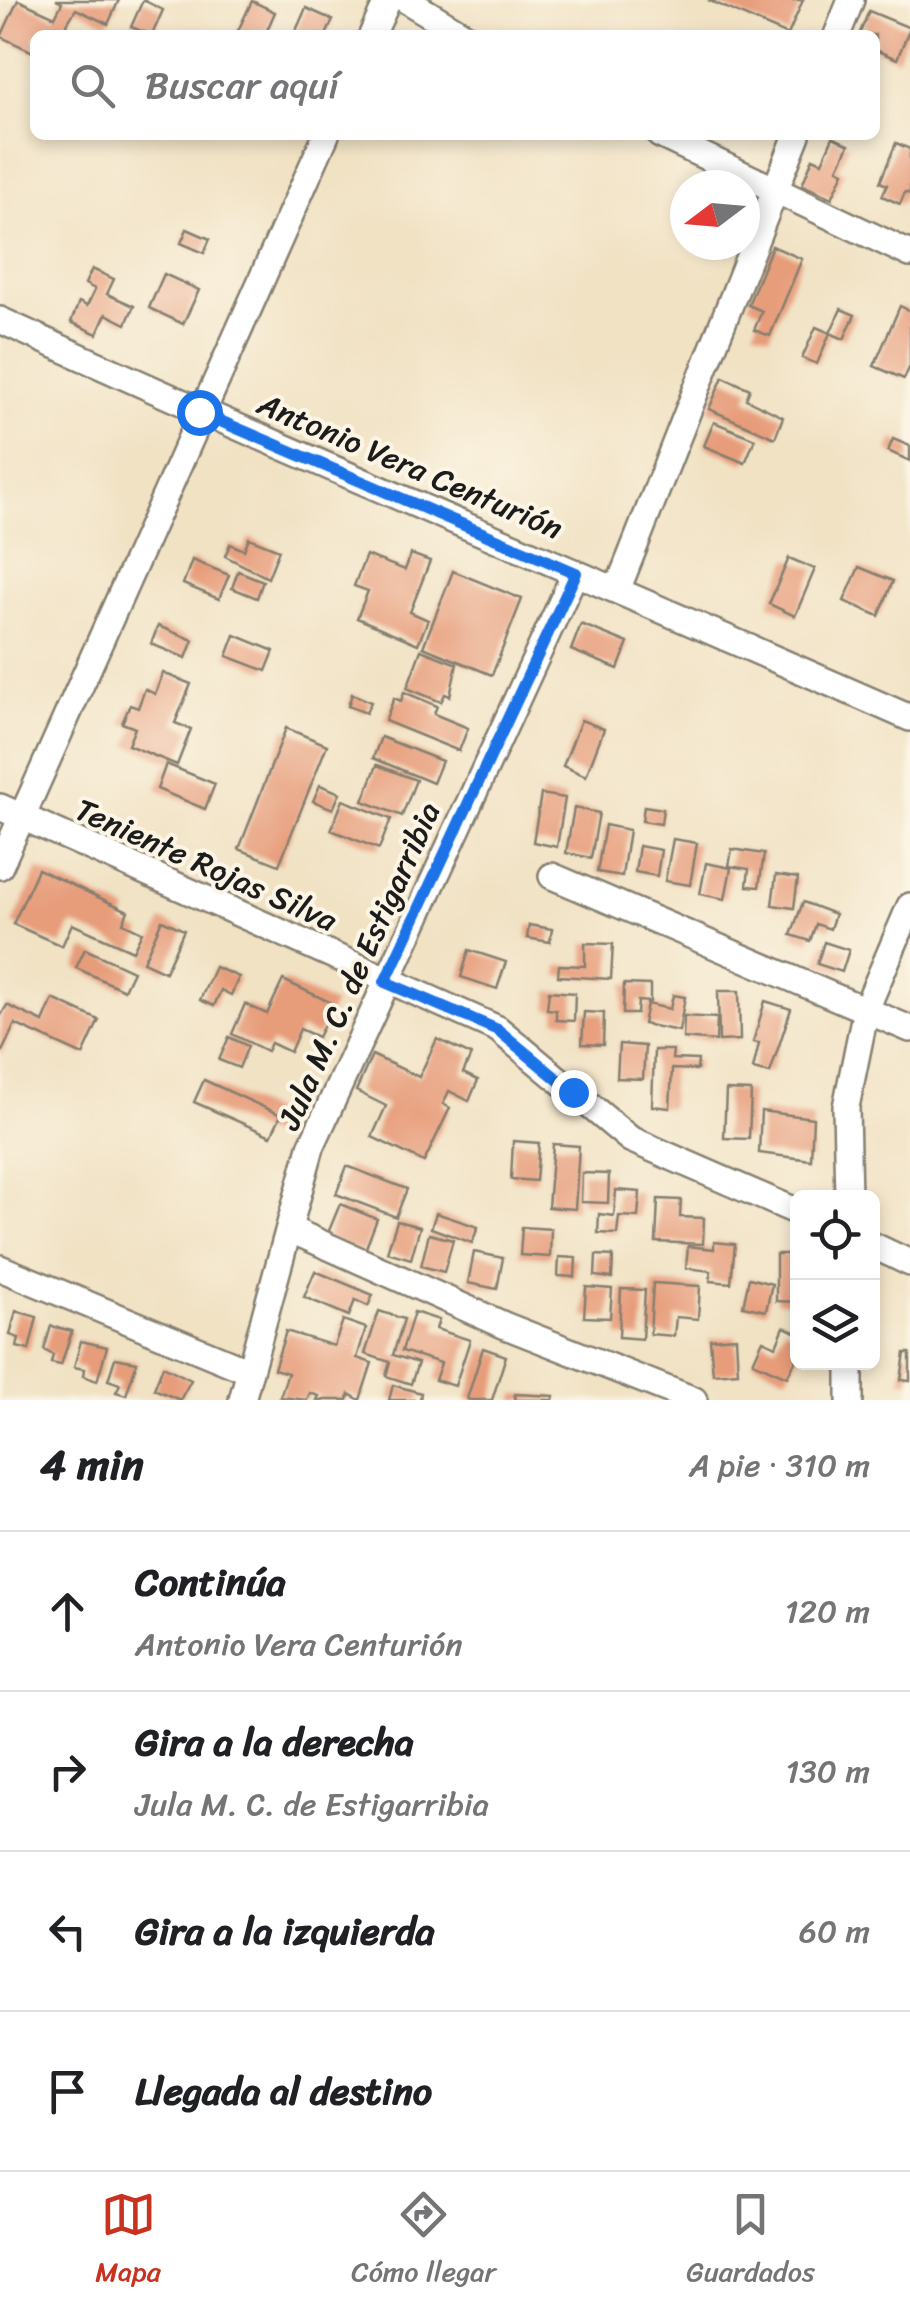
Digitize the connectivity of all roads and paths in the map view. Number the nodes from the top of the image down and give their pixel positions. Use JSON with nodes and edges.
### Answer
{"nodes":[{"id":1,"x":388,"y":0,"type":"edge"},
{"id":2,"x":406,"y":0,"type":"edge"},
{"id":3,"x":850,"y":0,"type":"edge"},
{"id":4,"x":374,"y":30,"type":"edge"},
{"id":5,"x":456,"y":30,"type":"edge"},
{"id":6,"x":839,"y":30,"type":"edge"},
{"id":7,"x":324,"y":140,"type":"edge"},
{"id":8,"x":670,"y":140,"type":"edge"},
{"id":9,"x":795,"y":140,"type":"edge"},
{"id":10,"x":775,"y":192,"type":"junction"},
{"id":11,"x":910,"y":254,"type":"edge"},
{"id":12,"x":0,"y":320,"type":"edge"},
{"id":13,"x":199,"y":412,"type":"junction"},
{"id":14,"x":576,"y":573,"type":"junction"},
{"id":15,"x":618,"y":588,"type":"junction"},
{"id":16,"x":910,"y":718,"type":"edge"},
{"id":17,"x":10,"y":811,"type":"edge"},
{"id":18,"x":0,"y":866,"type":"edge"},
{"id":19,"x":552,"y":876,"type":"dead end"},
{"id":20,"x":910,"y":906,"type":"edge"},
{"id":21,"x":385,"y":982,"type":"junction"},
{"id":22,"x":866,"y":1010,"type":"junction"},
{"id":23,"x":910,"y":1029,"type":"edge"},
{"id":24,"x":848,"y":1190,"type":"edge"},
{"id":25,"x":790,"y":1209,"type":"edge"},
{"id":26,"x":289,"y":1229,"type":"junction"},
{"id":27,"x":880,"y":1249,"type":"edge"},
{"id":28,"x":910,"y":1263,"type":"edge"},
{"id":29,"x":0,"y":1268,"type":"edge"},
{"id":30,"x":850,"y":1370,"type":"edge"},
{"id":31,"x":247,"y":1392,"type":"edge"},
{"id":32,"x":694,"y":1400,"type":"edge"},
{"id":33,"x":850,"y":1400,"type":"edge"}],
"edges":[{"from":1,"to":4,"type":"street"},
{"from":2,"to":5,"type":"street"},
{"from":3,"to":6,"type":"street"},
{"from":7,"to":13,"type":"street"},
{"from":8,"to":10,"type":"street"},
{"from":9,"to":10,"type":"street"},
{"from":10,"to":11,"type":"street"},
{"from":10,"to":15,"type":"street"},
{"from":12,"to":13,"type":"street","name":"Antonio Vera Centurión"},
{"from":13,"to":14,"type":"street","name":"Antonio Vera Centurión"},
{"from":13,"to":17,"type":"street"},
{"from":14,"to":15,"type":"street","name":"Antonio Vera Centurión"},
{"from":14,"to":21,"type":"street","name":"Jula M. C. de Estigarribia"},
{"from":15,"to":16,"type":"street","name":"Antonio Vera Centurión"},
{"from":17,"to":18,"type":"street"},
{"from":17,"to":21,"type":"street","name":"Teniente Rojas Silva"},
{"from":19,"to":22,"type":"street"},
{"from":20,"to":22,"type":"street"},
{"from":21,"to":25,"type":"street","name":"Teniente Rojas Silva"},
{"from":21,"to":26,"type":"street","name":"Jula M. C. de Estigarribia"},
{"from":22,"to":23,"type":"street"},
{"from":22,"to":24,"type":"street"},
{"from":26,"to":31,"type":"street","name":"Jula M. C. de Estigarribia"},
{"from":26,"to":32,"type":"street"},
{"from":27,"to":28,"type":"street"},
{"from":29,"to":31,"type":"street"},
{"from":30,"to":33,"type":"street"}]}
